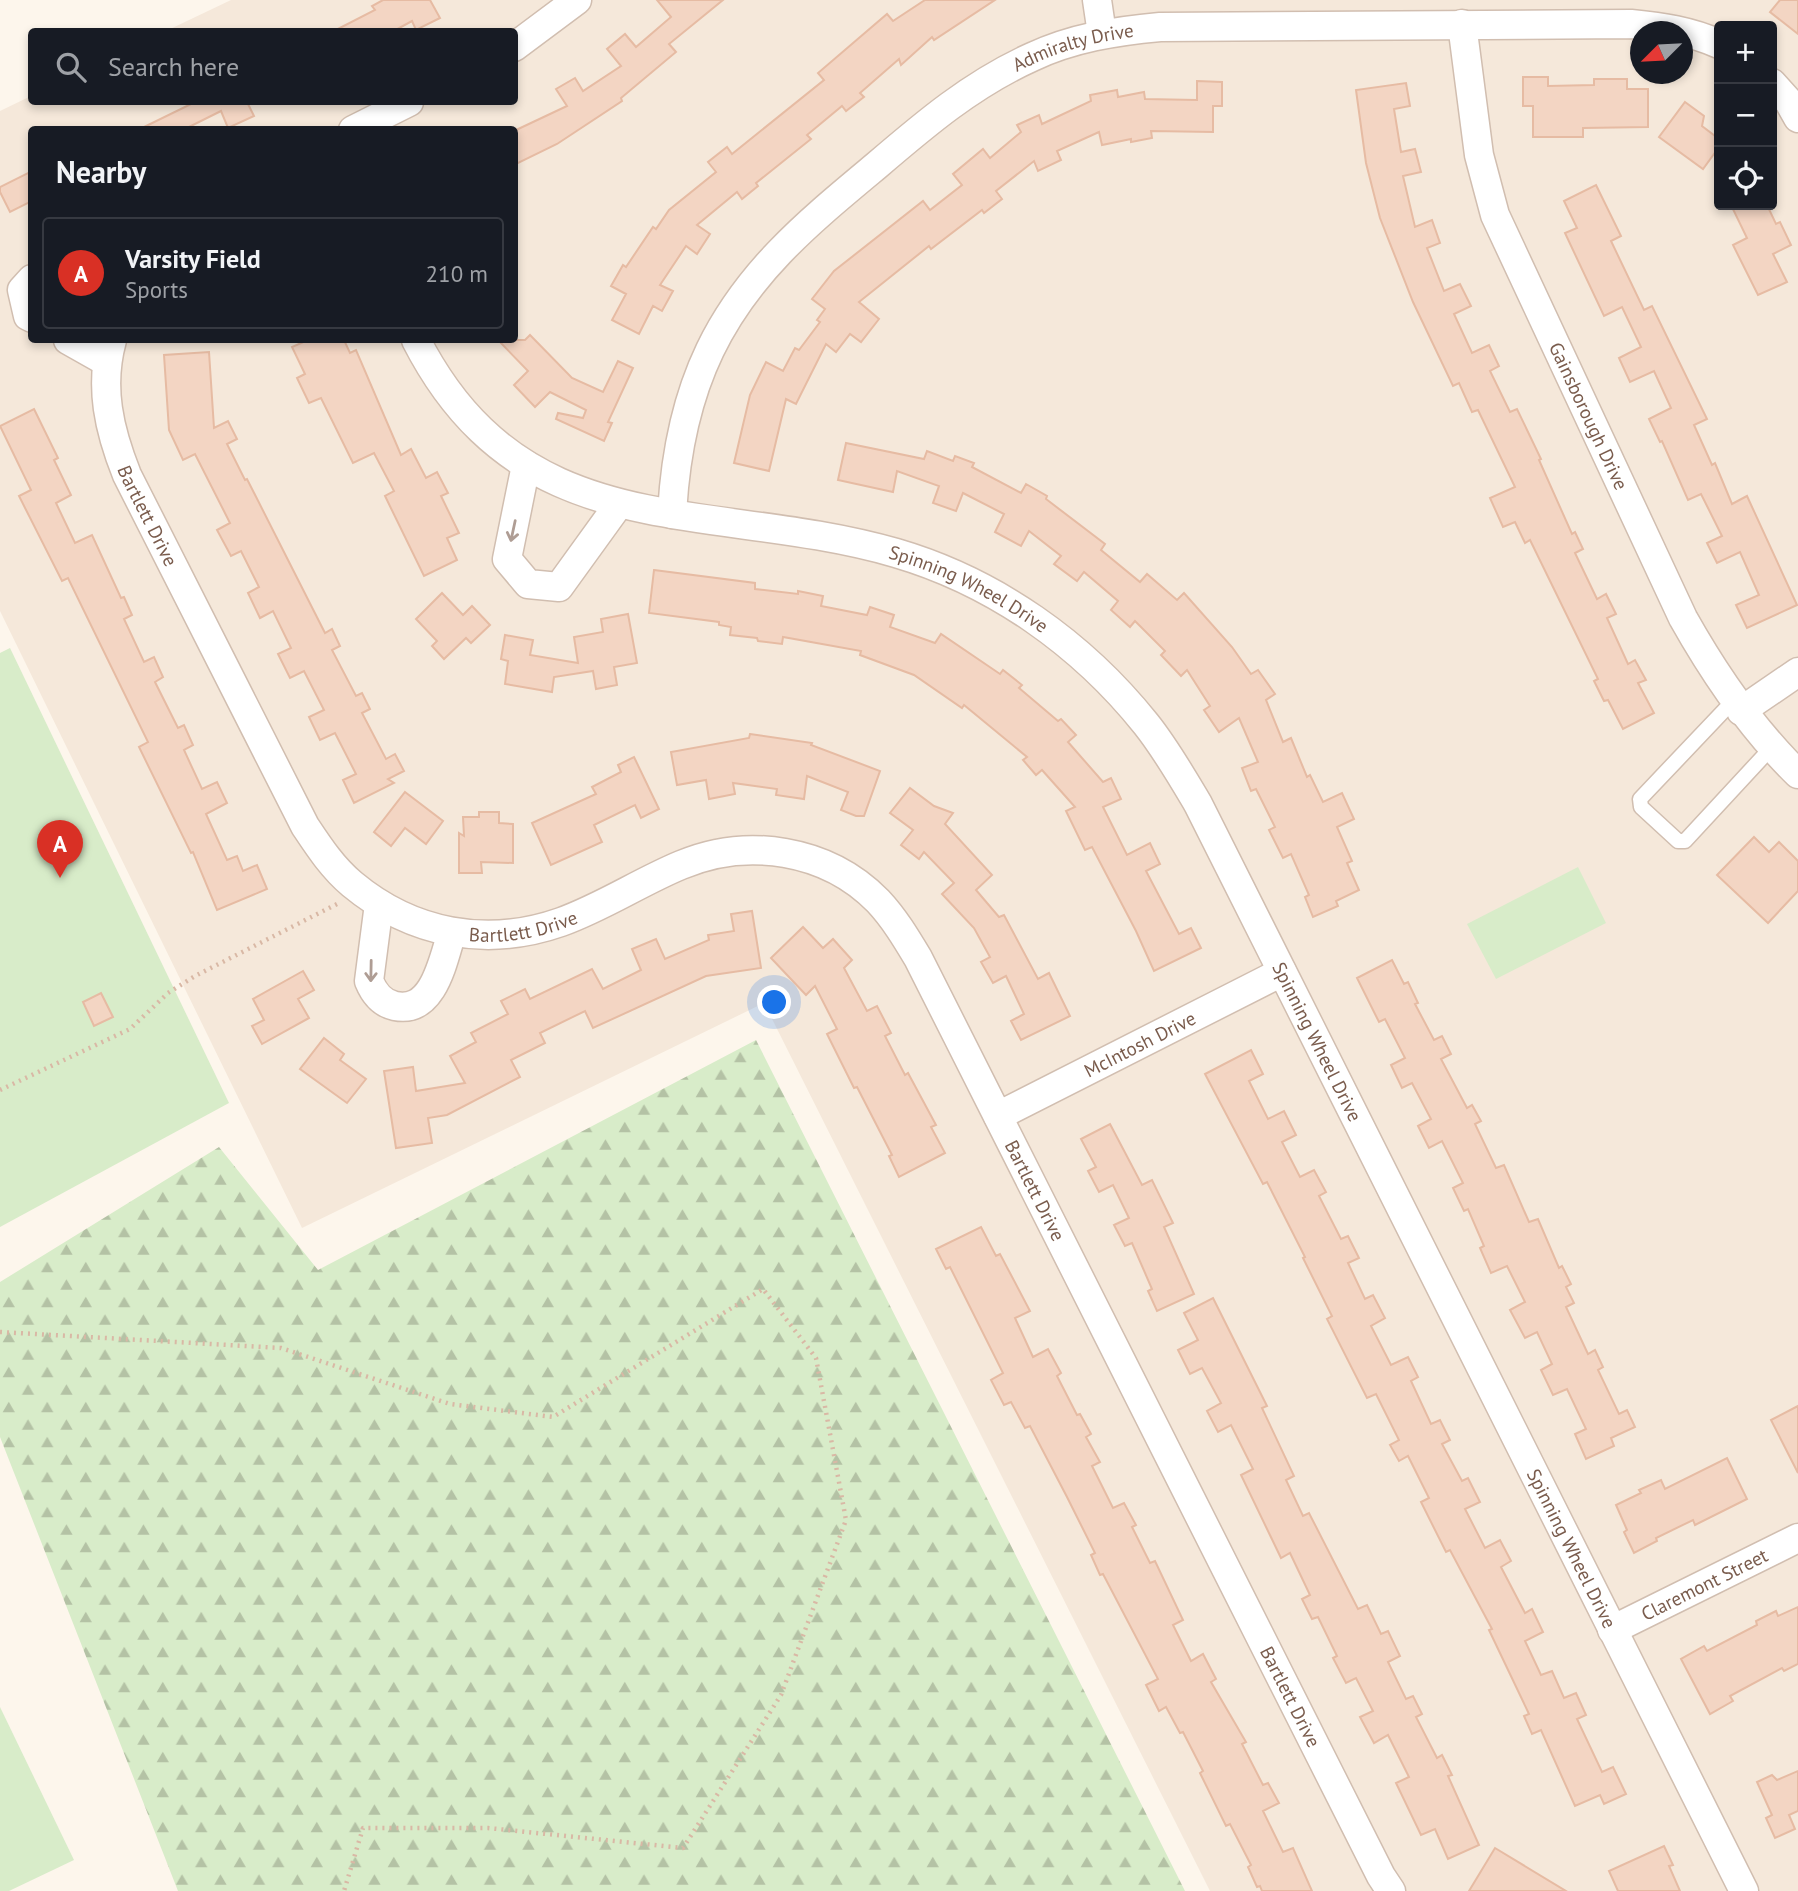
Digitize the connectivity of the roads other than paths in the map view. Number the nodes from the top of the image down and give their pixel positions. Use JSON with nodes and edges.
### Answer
{"nodes":[{"id":1,"x":578,"y":0,"type":"edge"},
{"id":2,"x":1097,"y":0,"type":"edge"},
{"id":3,"x":1462,"y":24,"type":"junction"},
{"id":4,"x":1102,"y":34,"type":"junction"},
{"id":5,"x":1714,"y":42,"type":"edge"},
{"id":6,"x":518,"y":44,"type":"edge"},
{"id":7,"x":1773,"y":84,"type":"edge"},
{"id":8,"x":403,"y":105,"type":"edge"},
{"id":9,"x":1798,"y":118,"type":"edge"},
{"id":10,"x":361,"y":126,"type":"edge"},
{"id":11,"x":27,"y":285,"type":"edge"},
{"id":12,"x":28,"y":316,"type":"edge"},
{"id":13,"x":79,"y":343,"type":"edge"},
{"id":14,"x":418,"y":343,"type":"edge"},
{"id":15,"x":110,"y":351,"type":"edge"},
{"id":16,"x":527,"y":465,"type":"junction"},
{"id":17,"x":619,"y":504,"type":"junction"},
{"id":18,"x":672,"y":514,"type":"junction"},
{"id":19,"x":1798,"y":672,"type":"edge"},
{"id":20,"x":1738,"y":706,"type":"junction"},
{"id":21,"x":1772,"y":747,"type":"junction"},
{"id":22,"x":1798,"y":774,"type":"edge"},
{"id":23,"x":379,"y":904,"type":"junction"},
{"id":24,"x":452,"y":932,"type":"junction"},
{"id":25,"x":1282,"y":972,"type":"junction"},
{"id":26,"x":998,"y":1115,"type":"junction"},
{"id":27,"x":1798,"y":1538,"type":"edge"},
{"id":28,"x":1612,"y":1630,"type":"junction"},
{"id":29,"x":1391,"y":1891,"type":"edge"},
{"id":30,"x":1744,"y":1891,"type":"edge"}],
"edges":[{"from":1,"to":6,"type":"street"},
{"from":2,"to":4,"type":"street"},
{"from":3,"to":4,"type":"street","name":"Admiralty Drive"},
{"from":3,"to":5,"type":"street","name":"Admiralty Drive"},
{"from":3,"to":20,"type":"street","name":"Gainsborough Drive"},
{"from":4,"to":18,"type":"street","name":"Admiralty Drive"},
{"from":7,"to":9,"type":"street"},
{"from":8,"to":10,"type":"street"},
{"from":11,"to":12,"type":"street"},
{"from":13,"to":15,"type":"street","name":"Bartlett Drive"},
{"from":14,"to":16,"type":"street","name":"Spinning Wheel Drive"},
{"from":15,"to":23,"type":"street","name":"Bartlett Drive"},
{"from":16,"to":17,"type":"street","name":"Spinning Wheel Drive"},
{"from":16,"to":17,"type":"street","one_way":true},
{"from":17,"to":18,"type":"street","name":"Spinning Wheel Drive"},
{"from":18,"to":25,"type":"street","name":"Spinning Wheel Drive"},
{"from":19,"to":20,"type":"street"},
{"from":20,"to":21,"type":"street","name":"Gainsborough Drive"},
{"from":20,"to":21,"type":"lane"},
{"from":21,"to":22,"type":"street","name":"Gainsborough Drive"},
{"from":23,"to":24,"type":"street","name":"Bartlett Drive"},
{"from":23,"to":24,"type":"street","name":"Bartlett Drive","one_way":true},
{"from":24,"to":26,"type":"street","name":"Bartlett Drive"},
{"from":25,"to":26,"type":"street","name":"McIntosh Drive"},
{"from":25,"to":28,"type":"street","name":"Spinning Wheel Drive"},
{"from":26,"to":29,"type":"street","name":"Bartlett Drive"},
{"from":27,"to":28,"type":"street","name":"Claremont Street"},
{"from":28,"to":30,"type":"street","name":"Spinning Wheel Drive"}]}
